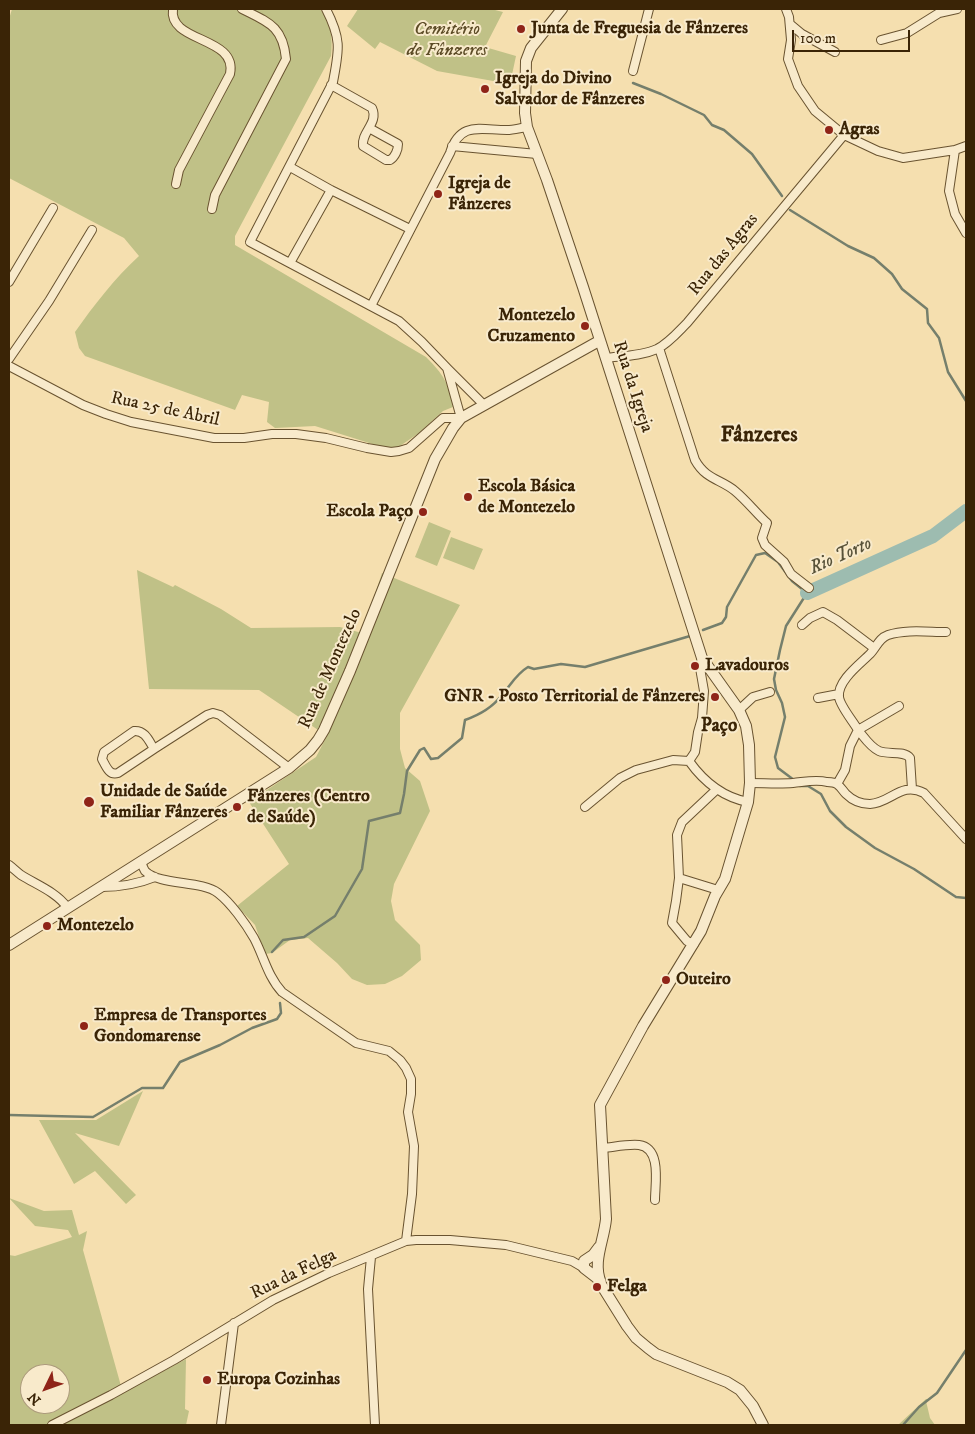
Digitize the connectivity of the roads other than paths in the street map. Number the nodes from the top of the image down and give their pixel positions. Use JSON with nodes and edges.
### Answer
{"nodes":[{"id":1,"x":173,"y":9,"type":"edge"},
{"id":2,"x":242,"y":9,"type":"edge"},
{"id":3,"x":326,"y":9,"type":"edge"},
{"id":4,"x":562,"y":9,"type":"edge"},
{"id":5,"x":649,"y":9,"type":"edge"},
{"id":6,"x":786,"y":9,"type":"edge"},
{"id":7,"x":957,"y":9,"type":"edge"},
{"id":8,"x":790,"y":24,"type":"junction"},
{"id":9,"x":881,"y":40,"type":"dead end"},
{"id":10,"x":835,"y":52,"type":"dead end"},
{"id":11,"x":633,"y":71,"type":"dead end"},
{"id":12,"x":331,"y":85,"type":"junction"},
{"id":13,"x":527,"y":127,"type":"junction"},
{"id":14,"x":369,"y":128,"type":"junction"},
{"id":15,"x":844,"y":135,"type":"junction"},
{"id":16,"x":452,"y":146,"type":"junction"},
{"id":17,"x":966,"y":146,"type":"edge"},
{"id":18,"x":955,"y":150,"type":"junction"},
{"id":19,"x":537,"y":154,"type":"junction"},
{"id":20,"x":290,"y":167,"type":"junction"},
{"id":21,"x":176,"y":184,"type":"dead end"},
{"id":22,"x":331,"y":190,"type":"junction"},
{"id":23,"x":53,"y":208,"type":"dead end"},
{"id":24,"x":212,"y":209,"type":"dead end"},
{"id":25,"x":92,"y":230,"type":"dead end"},
{"id":26,"x":410,"y":230,"type":"junction"},
{"id":27,"x":966,"y":233,"type":"edge"},
{"id":28,"x":290,"y":263,"type":"junction"},
{"id":29,"x":9,"y":282,"type":"edge"},
{"id":30,"x":371,"y":306,"type":"junction"},
{"id":31,"x":600,"y":340,"type":"junction"},
{"id":32,"x":659,"y":348,"type":"junction"},
{"id":33,"x":606,"y":358,"type":"junction"},
{"id":34,"x":9,"y":359,"type":"edge"},
{"id":35,"x":9,"y":366,"type":"edge"},
{"id":36,"x":447,"y":368,"type":"junction"},
{"id":37,"x":484,"y":405,"type":"junction"},
{"id":38,"x":461,"y":418,"type":"junction"},
{"id":39,"x":809,"y":588,"type":"dead end"},
{"id":40,"x":802,"y":625,"type":"dead end"},
{"id":41,"x":946,"y":632,"type":"dead end"},
{"id":42,"x":874,"y":648,"type":"junction"},
{"id":43,"x":702,"y":658,"type":"junction"},
{"id":44,"x":770,"y":692,"type":"dead end"},
{"id":45,"x":839,"y":694,"type":"junction"},
{"id":46,"x":818,"y":698,"type":"dead end"},
{"id":47,"x":899,"y":706,"type":"dead end"},
{"id":48,"x":739,"y":710,"type":"junction"},
{"id":49,"x":858,"y":730,"type":"junction"},
{"id":50,"x":154,"y":749,"type":"junction"},
{"id":51,"x":689,"y":761,"type":"junction"},
{"id":52,"x":289,"y":768,"type":"junction"},
{"id":53,"x":750,"y":783,"type":"junction"},
{"id":54,"x":837,"y":784,"type":"junction"},
{"id":55,"x":912,"y":789,"type":"junction"},
{"id":56,"x":716,"y":790,"type":"junction"},
{"id":57,"x":748,"y":802,"type":"junction"},
{"id":58,"x":585,"y":807,"type":"dead end"},
{"id":59,"x":966,"y":839,"type":"edge"},
{"id":60,"x":141,"y":861,"type":"junction"},
{"id":61,"x":9,"y":865,"type":"edge"},
{"id":62,"x":155,"y":877,"type":"junction"},
{"id":63,"x":679,"y":878,"type":"junction"},
{"id":64,"x":98,"y":887,"type":"junction"},
{"id":65,"x":718,"y":890,"type":"junction"},
{"id":66,"x":67,"y":907,"type":"junction"},
{"id":67,"x":694,"y":944,"type":"junction"},
{"id":68,"x":9,"y":945,"type":"edge"},
{"id":69,"x":602,"y":1148,"type":"junction"},
{"id":70,"x":655,"y":1200,"type":"dead end"},
{"id":71,"x":406,"y":1241,"type":"junction"},
{"id":72,"x":370,"y":1257,"type":"junction"},
{"id":73,"x":590,"y":1264,"type":"junction"},
{"id":74,"x":234,"y":1324,"type":"junction"},
{"id":75,"x":52,"y":1425,"type":"edge"},
{"id":76,"x":221,"y":1425,"type":"edge"},
{"id":77,"x":375,"y":1425,"type":"edge"},
{"id":78,"x":763,"y":1425,"type":"edge"}],
"edges":[{"from":1,"to":21,"type":"street"},
{"from":2,"to":24,"type":"street"},
{"from":3,"to":12,"type":"street"},
{"from":4,"to":13,"type":"street","name":"Rua da Igreja"},
{"from":5,"to":11,"type":"street"},
{"from":6,"to":8,"type":"street"},
{"from":7,"to":9,"type":"street"},
{"from":8,"to":10,"type":"street"},
{"from":8,"to":15,"type":"street"},
{"from":12,"to":14,"type":"street"},
{"from":12,"to":20,"type":"street"},
{"from":13,"to":16,"type":"street"},
{"from":13,"to":19,"type":"street","name":"Rua da Igreja"},
{"from":14,"to":14,"type":"street"},
{"from":15,"to":18,"type":"street"},
{"from":15,"to":32,"type":"street","name":"Rua das Agras"},
{"from":16,"to":19,"type":"street"},
{"from":16,"to":26,"type":"street"},
{"from":17,"to":18,"type":"street"},
{"from":18,"to":27,"type":"street"},
{"from":19,"to":31,"type":"street","name":"Rua da Igreja"},
{"from":20,"to":22,"type":"street"},
{"from":20,"to":28,"type":"street"},
{"from":22,"to":26,"type":"street"},
{"from":22,"to":28,"type":"street"},
{"from":23,"to":29,"type":"street"},
{"from":25,"to":34,"type":"street"},
{"from":26,"to":30,"type":"street"},
{"from":28,"to":30,"type":"street"},
{"from":30,"to":36,"type":"street"},
{"from":31,"to":33,"type":"street","name":"Rua da Igreja"},
{"from":31,"to":37,"type":"street","name":"Rua de Montezelo"},
{"from":32,"to":33,"type":"street","name":"Rua das Agras"},
{"from":32,"to":39,"type":"street"},
{"from":33,"to":43,"type":"street","name":"Rua da Igreja"},
{"from":35,"to":38,"type":"street","name":"Rua 25 de Abril"},
{"from":36,"to":37,"type":"street"},
{"from":36,"to":38,"type":"street"},
{"from":37,"to":38,"type":"street","name":"Rua de Montezelo"},
{"from":38,"to":52,"type":"street","name":"Rua de Montezelo"},
{"from":40,"to":42,"type":"street"},
{"from":41,"to":42,"type":"street"},
{"from":42,"to":45,"type":"street"},
{"from":43,"to":48,"type":"street","name":"Rua da Igreja"},
{"from":43,"to":51,"type":"street"},
{"from":44,"to":48,"type":"street"},
{"from":45,"to":46,"type":"street"},
{"from":45,"to":49,"type":"street"},
{"from":47,"to":49,"type":"street"},
{"from":48,"to":53,"type":"street","name":"Rua da Igreja"},
{"from":49,"to":54,"type":"street"},
{"from":49,"to":55,"type":"street"},
{"from":50,"to":50,"type":"street"},
{"from":50,"to":52,"type":"street"},
{"from":51,"to":56,"type":"street"},
{"from":51,"to":58,"type":"street"},
{"from":52,"to":60,"type":"street","name":"Rua de Montezelo"},
{"from":53,"to":54,"type":"street"},
{"from":53,"to":57,"type":"street","name":"Rua da Igreja"},
{"from":54,"to":55,"type":"street"},
{"from":55,"to":59,"type":"street"},
{"from":56,"to":57,"type":"street"},
{"from":56,"to":63,"type":"street"},
{"from":57,"to":65,"type":"street","name":"Rua da Igreja"},
{"from":60,"to":62,"type":"street"},
{"from":60,"to":64,"type":"street","name":"Rua de Montezelo"},
{"from":61,"to":66,"type":"street"},
{"from":62,"to":64,"type":"street"},
{"from":62,"to":71,"type":"street"},
{"from":63,"to":65,"type":"street"},
{"from":63,"to":67,"type":"street"},
{"from":64,"to":66,"type":"street","name":"Rua de Montezelo"},
{"from":65,"to":67,"type":"street","name":"Rua da Igreja"},
{"from":66,"to":68,"type":"street","name":"Rua de Montezelo"},
{"from":67,"to":69,"type":"street","name":"Rua da Igreja"},
{"from":69,"to":70,"type":"street"},
{"from":69,"to":73,"type":"street","name":"Rua da Igreja"},
{"from":71,"to":72,"type":"street","name":"Rua da Felga"},
{"from":71,"to":73,"type":"street","name":"Rua da Felga"},
{"from":72,"to":74,"type":"street","name":"Rua da Felga"},
{"from":72,"to":77,"type":"street"},
{"from":73,"to":78,"type":"street"},
{"from":74,"to":75,"type":"street","name":"Rua da Felga"},
{"from":74,"to":76,"type":"street"}]}
